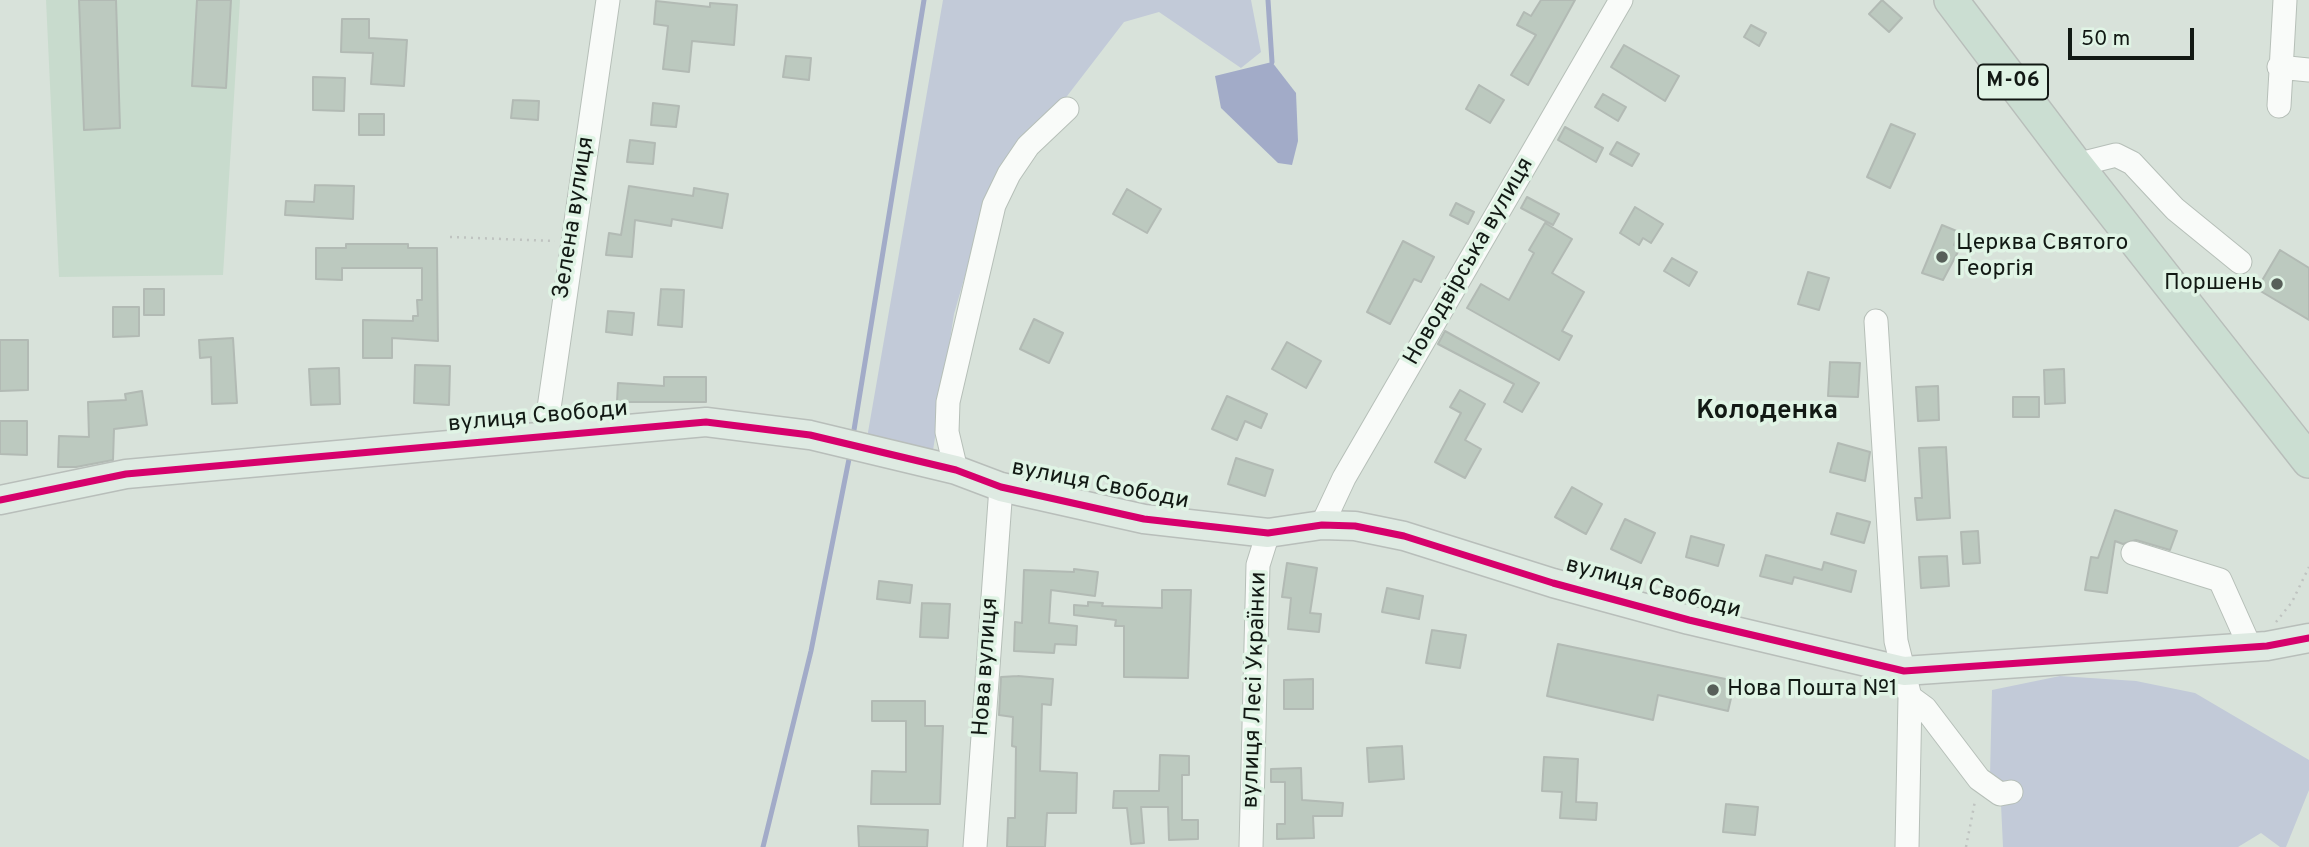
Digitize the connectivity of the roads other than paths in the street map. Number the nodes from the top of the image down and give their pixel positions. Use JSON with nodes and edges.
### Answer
{"nodes":[{"id":1,"x":608,"y":0,"type":"edge"},
{"id":2,"x":1621,"y":0,"type":"edge"},
{"id":3,"x":1951,"y":0,"type":"edge"},
{"id":4,"x":2285,"y":0,"type":"edge"},
{"id":5,"x":2279,"y":67,"type":"junction"},
{"id":6,"x":2309,"y":70,"type":"edge"},
{"id":7,"x":2278,"y":106,"type":"dead end"},
{"id":8,"x":1067,"y":109,"type":"dead end"},
{"id":9,"x":2076,"y":165,"type":"junction"},
{"id":10,"x":2240,"y":262,"type":"dead end"},
{"id":11,"x":1876,"y":321,"type":"dead end"},
{"id":12,"x":545,"y":436,"type":"junction"},
{"id":13,"x":2309,"y":461,"type":"edge"},
{"id":14,"x":956,"y":470,"type":"junction"},
{"id":15,"x":1001,"y":487,"type":"junction"},
{"id":16,"x":0,"y":500,"type":"edge"},
{"id":17,"x":1322,"y":526,"type":"junction"},
{"id":18,"x":1268,"y":533,"type":"junction"},
{"id":19,"x":2133,"y":553,"type":"dead end"},
{"id":20,"x":2309,"y":638,"type":"edge"},
{"id":21,"x":2247,"y":642,"type":"junction"},
{"id":22,"x":1907,"y":684,"type":"junction"},
{"id":23,"x":2011,"y":793,"type":"dead end"},
{"id":24,"x":975,"y":847,"type":"edge"},
{"id":25,"x":1251,"y":847,"type":"edge"},
{"id":26,"x":1908,"y":847,"type":"edge"}],
"edges":[{"from":1,"to":12,"type":"street","name":"Зелена вулиця"},
{"from":2,"to":17,"type":"street","name":"Новодвірська вулиця"},
{"from":3,"to":9,"type":"highway","number":"М-06"},
{"from":4,"to":5,"type":"street"},
{"from":5,"to":6,"type":"street"},
{"from":5,"to":7,"type":"street"},
{"from":8,"to":14,"type":"street"},
{"from":9,"to":10,"type":"street"},
{"from":9,"to":13,"type":"highway","number":"М-06"},
{"from":11,"to":22,"type":"street"},
{"from":12,"to":14,"type":"main road","name":"вулиця Свободи"},
{"from":12,"to":16,"type":"main road","name":"вулиця Свободи"},
{"from":14,"to":15,"type":"main road","name":"вулиця Свободи"},
{"from":15,"to":18,"type":"main road","name":"вулиця Свободи"},
{"from":15,"to":24,"type":"street","name":"Нова вулиця"},
{"from":17,"to":18,"type":"main road","name":"вулиця Свободи"},
{"from":17,"to":22,"type":"main road","name":"вулиця Свободи"},
{"from":18,"to":25,"type":"street","name":"вулиця Лесі Українки"},
{"from":19,"to":21,"type":"street"},
{"from":20,"to":21,"type":"main road","name":"вулиця Свободи"},
{"from":21,"to":22,"type":"main road","name":"вулиця Свободи"},
{"from":22,"to":23,"type":"street"},
{"from":22,"to":26,"type":"street"}]}
